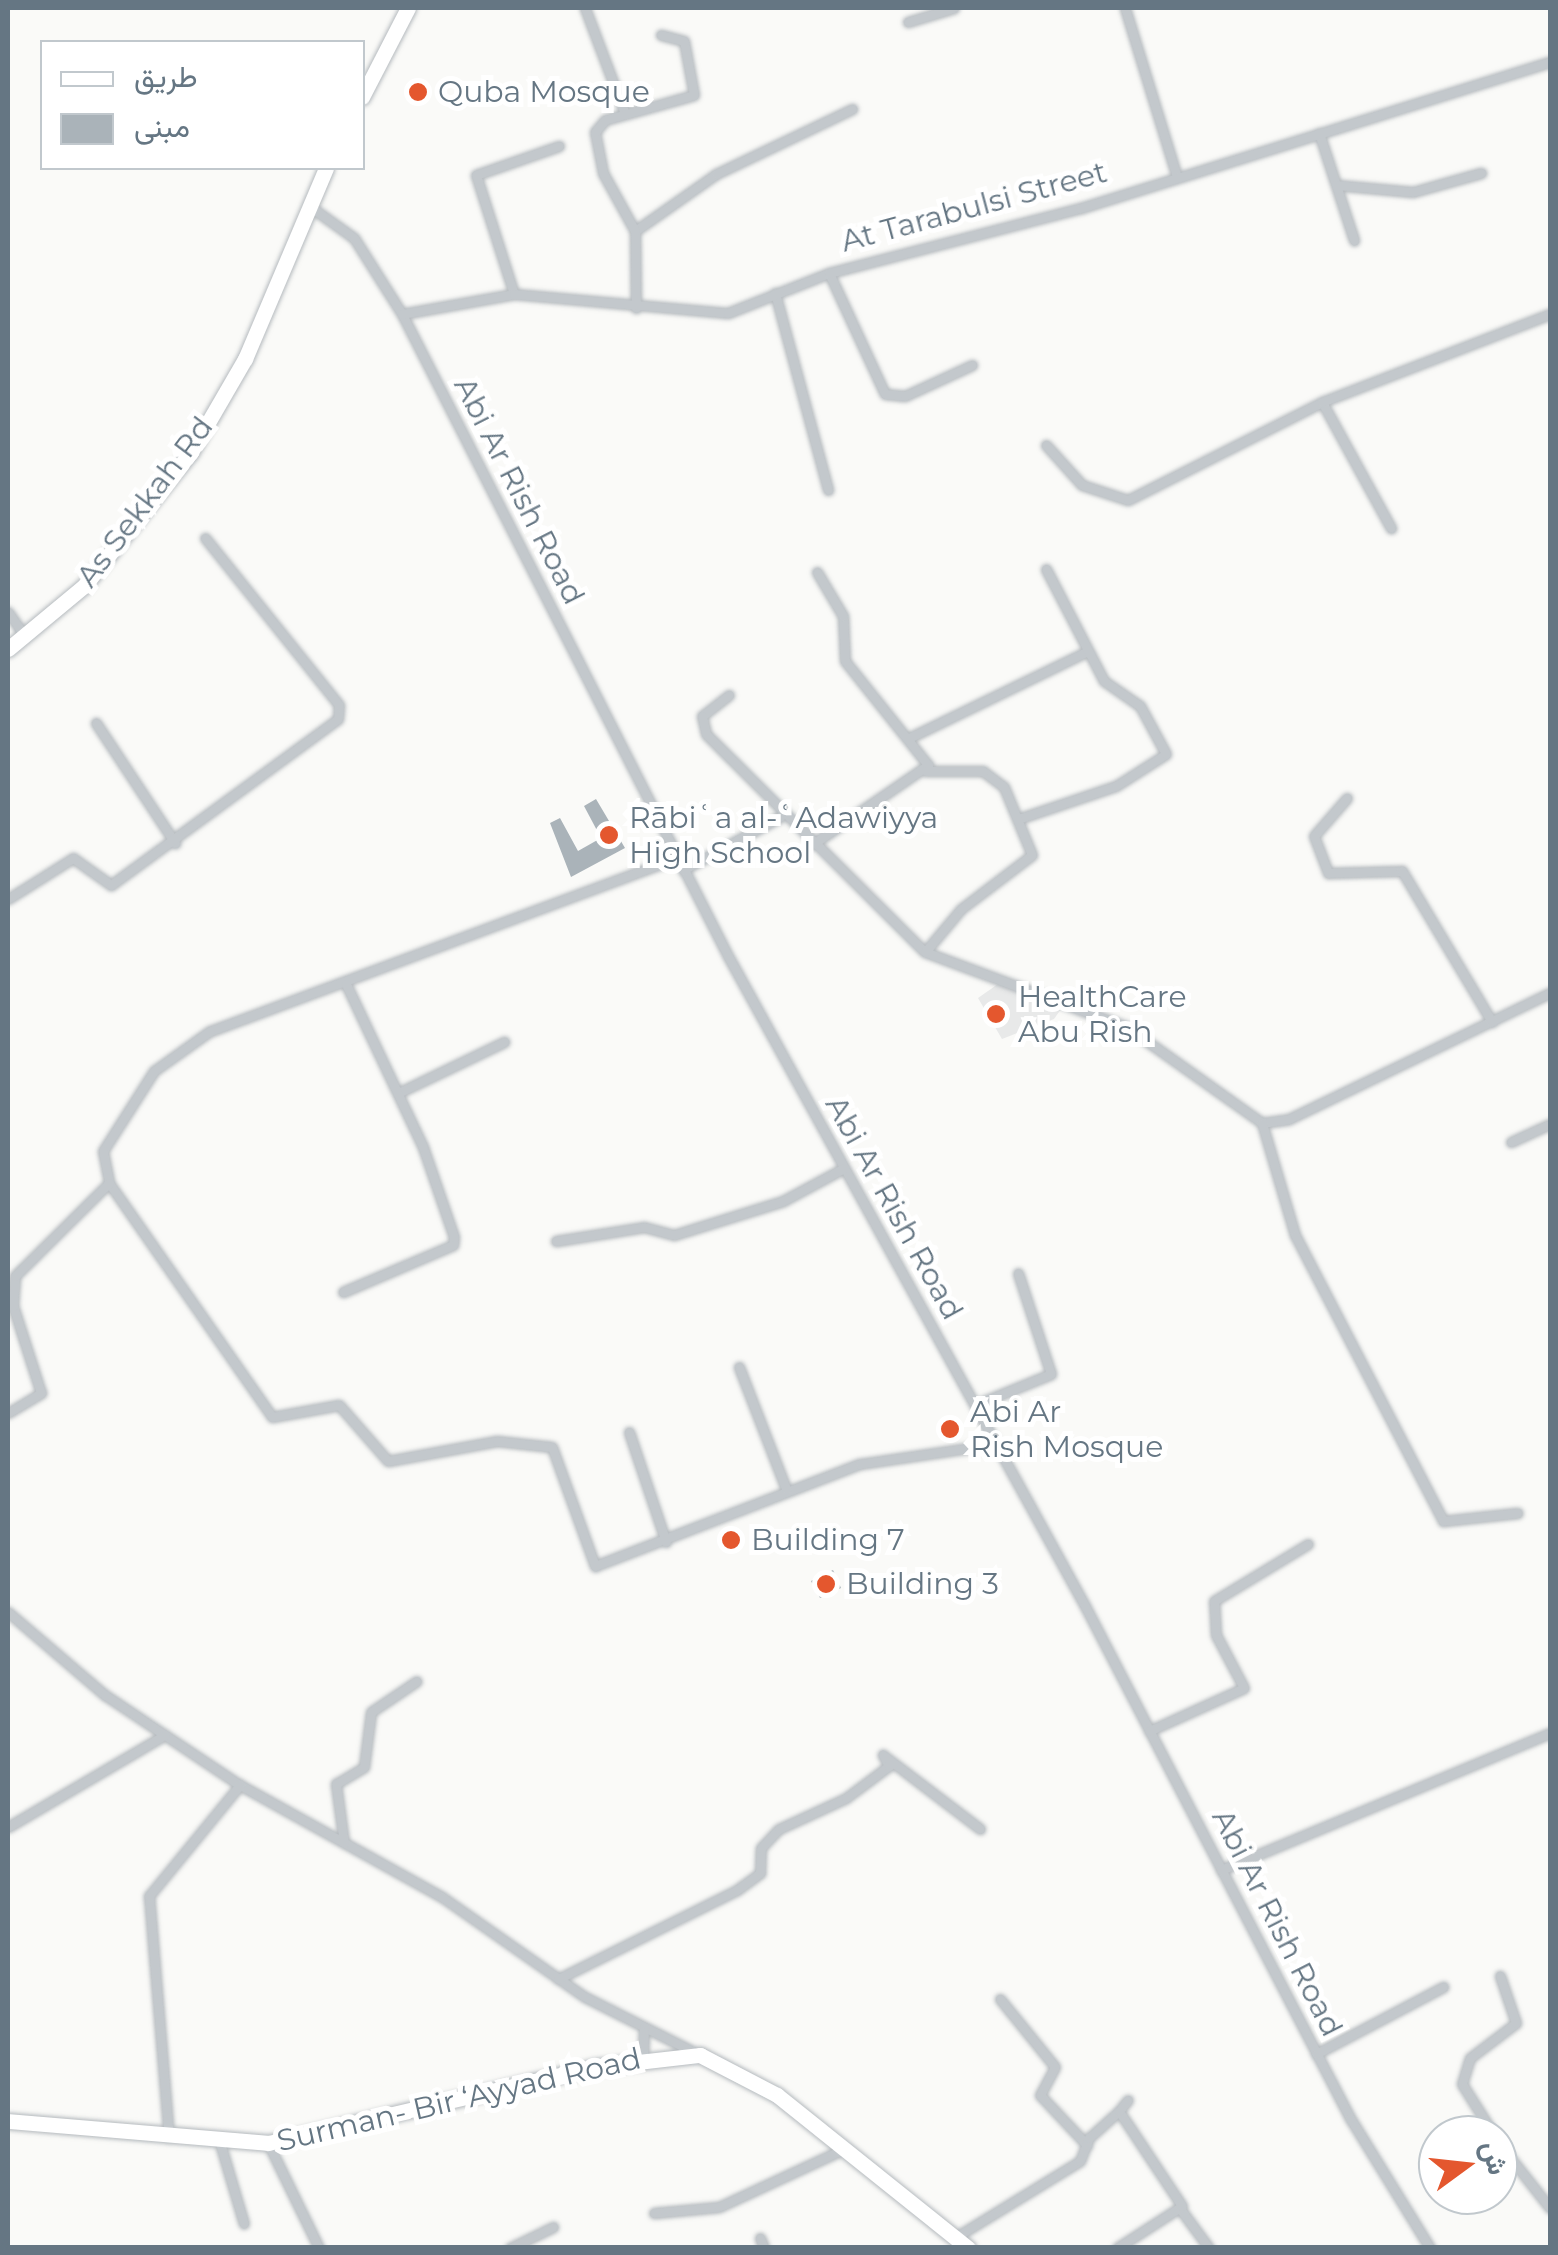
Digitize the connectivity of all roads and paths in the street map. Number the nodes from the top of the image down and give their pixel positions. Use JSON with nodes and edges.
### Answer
{"nodes":[{"id":1,"x":408,"y":8,"type":"edge"},
{"id":2,"x":585,"y":8,"type":"edge"},
{"id":3,"x":954,"y":8,"type":"edge"},
{"id":4,"x":1125,"y":8,"type":"edge"},
{"id":5,"x":908,"y":22,"type":"dead end"},
{"id":6,"x":661,"y":35,"type":"dead end"},
{"id":7,"x":1550,"y":62,"type":"edge"},
{"id":8,"x":365,"y":91,"type":"edge"},
{"id":9,"x":852,"y":109,"type":"dead end"},
{"id":10,"x":625,"y":114,"type":"junction"},
{"id":11,"x":1319,"y":134,"type":"junction"},
{"id":12,"x":559,"y":146,"type":"dead end"},
{"id":13,"x":325,"y":170,"type":"edge"},
{"id":14,"x":1481,"y":173,"type":"dead end"},
{"id":15,"x":1177,"y":177,"type":"junction"},
{"id":16,"x":1336,"y":185,"type":"junction"},
{"id":17,"x":308,"y":205,"type":"junction"},
{"id":18,"x":635,"y":232,"type":"junction"},
{"id":19,"x":1354,"y":240,"type":"dead end"},
{"id":20,"x":829,"y":273,"type":"junction"},
{"id":21,"x":775,"y":293,"type":"junction"},
{"id":22,"x":514,"y":294,"type":"junction"},
{"id":23,"x":636,"y":308,"type":"junction"},
{"id":24,"x":402,"y":314,"type":"junction"},
{"id":25,"x":1550,"y":314,"type":"edge"},
{"id":26,"x":972,"y":365,"type":"dead end"},
{"id":27,"x":1322,"y":402,"type":"junction"},
{"id":28,"x":1046,"y":446,"type":"dead end"},
{"id":29,"x":828,"y":490,"type":"dead end"},
{"id":30,"x":1390,"y":528,"type":"dead end"},
{"id":31,"x":205,"y":538,"type":"dead end"},
{"id":32,"x":1046,"y":569,"type":"dead end"},
{"id":33,"x":818,"y":572,"type":"dead end"},
{"id":34,"x":8,"y":612,"type":"edge"},
{"id":35,"x":24,"y":636,"type":"junction"},
{"id":36,"x":8,"y":649,"type":"edge"},
{"id":37,"x":1086,"y":652,"type":"junction"},
{"id":38,"x":729,"y":695,"type":"dead end"},
{"id":39,"x":96,"y":723,"type":"dead end"},
{"id":40,"x":911,"y":737,"type":"junction"},
{"id":41,"x":926,"y":770,"type":"junction"},
{"id":42,"x":1347,"y":798,"type":"dead end"},
{"id":43,"x":780,"y":817,"type":"junction"},
{"id":44,"x":1021,"y":818,"type":"junction"},
{"id":45,"x":175,"y":843,"type":"junction"},
{"id":46,"x":813,"y":844,"type":"junction"},
{"id":47,"x":676,"y":858,"type":"junction"},
{"id":48,"x":683,"y":870,"type":"junction"},
{"id":49,"x":8,"y":899,"type":"edge"},
{"id":50,"x":925,"y":952,"type":"junction"},
{"id":51,"x":346,"y":984,"type":"junction"},
{"id":52,"x":1550,"y":992,"type":"edge"},
{"id":53,"x":1492,"y":1022,"type":"junction"},
{"id":54,"x":504,"y":1042,"type":"dead end"},
{"id":55,"x":398,"y":1093,"type":"junction"},
{"id":56,"x":1262,"y":1122,"type":"junction"},
{"id":57,"x":1550,"y":1124,"type":"edge"},
{"id":58,"x":1511,"y":1142,"type":"dead end"},
{"id":59,"x":844,"y":1168,"type":"junction"},
{"id":60,"x":109,"y":1183,"type":"junction"},
{"id":61,"x":556,"y":1240,"type":"dead end"},
{"id":62,"x":1018,"y":1273,"type":"dead end"},
{"id":63,"x":343,"y":1292,"type":"dead end"},
{"id":64,"x":739,"y":1367,"type":"dead end"},
{"id":65,"x":975,"y":1404,"type":"junction"},
{"id":66,"x":8,"y":1413,"type":"edge"},
{"id":67,"x":630,"y":1432,"type":"dead end"},
{"id":68,"x":996,"y":1444,"type":"junction"},
{"id":69,"x":786,"y":1489,"type":"junction"},
{"id":70,"x":1518,"y":1513,"type":"dead end"},
{"id":71,"x":666,"y":1542,"type":"junction"},
{"id":72,"x":1308,"y":1544,"type":"dead end"},
{"id":73,"x":8,"y":1612,"type":"edge"},
{"id":74,"x":417,"y":1681,"type":"dead end"},
{"id":75,"x":1149,"y":1731,"type":"junction"},
{"id":76,"x":1550,"y":1733,"type":"edge"},
{"id":77,"x":165,"y":1735,"type":"junction"},
{"id":78,"x":240,"y":1785,"type":"junction"},
{"id":79,"x":8,"y":1827,"type":"edge"},
{"id":80,"x":980,"y":1829,"type":"dead end"},
{"id":81,"x":344,"y":1843,"type":"junction"},
{"id":82,"x":1220,"y":1870,"type":"junction"},
{"id":83,"x":1500,"y":1976,"type":"dead end"},
{"id":84,"x":558,"y":1979,"type":"junction"},
{"id":85,"x":1443,"y":1987,"type":"dead end"},
{"id":86,"x":1000,"y":1999,"type":"dead end"},
{"id":87,"x":644,"y":2027,"type":"junction"},
{"id":88,"x":1316,"y":2054,"type":"junction"},
{"id":89,"x":700,"y":2056,"type":"junction"},
{"id":90,"x":643,"y":2058,"type":"junction"},
{"id":91,"x":1128,"y":2100,"type":"dead end"},
{"id":92,"x":1120,"y":2111,"type":"junction"},
{"id":93,"x":1481,"y":2115,"type":"edge"},
{"id":94,"x":8,"y":2121,"type":"edge"},
{"id":95,"x":169,"y":2138,"type":"junction"},
{"id":96,"x":220,"y":2143,"type":"junction"},
{"id":97,"x":268,"y":2143,"type":"junction"},
{"id":98,"x":1087,"y":2145,"type":"junction"},
{"id":99,"x":844,"y":2149,"type":"junction"},
{"id":100,"x":1518,"y":2167,"type":"edge"},
{"id":101,"x":1550,"y":2208,"type":"edge"},
{"id":102,"x":1181,"y":2210,"type":"junction"},
{"id":103,"x":654,"y":2212,"type":"dead end"},
{"id":104,"x":244,"y":2224,"type":"dead end"},
{"id":105,"x":554,"y":2228,"type":"dead end"},
{"id":106,"x":962,"y":2242,"type":"edge"},
{"id":107,"x":319,"y":2248,"type":"edge"},
{"id":108,"x":510,"y":2248,"type":"edge"},
{"id":109,"x":1116,"y":2248,"type":"edge"},
{"id":110,"x":1209,"y":2248,"type":"edge"},
{"id":111,"x":1430,"y":2248,"type":"edge"}],
"edges":[{"from":1,"to":8,"type":"main road"},
{"from":2,"to":10,"type":"street"},
{"from":3,"to":5,"type":"street"},
{"from":4,"to":15,"type":"street"},
{"from":6,"to":10,"type":"street"},
{"from":7,"to":11,"type":"street","name":"At Tarabulsi Street"},
{"from":9,"to":18,"type":"street"},
{"from":10,"to":18,"type":"street"},
{"from":11,"to":15,"type":"street","name":"At Tarabulsi Street"},
{"from":11,"to":16,"type":"street"},
{"from":12,"to":22,"type":"street"},
{"from":13,"to":17,"type":"main road","name":"As Sekkah Rd"},
{"from":14,"to":16,"type":"street"},
{"from":15,"to":20,"type":"street","name":"At Tarabulsi Street"},
{"from":16,"to":19,"type":"street"},
{"from":17,"to":24,"type":"street","name":"Abi Ar Rish Road"},
{"from":17,"to":35,"type":"main road","name":"As Sekkah Rd"},
{"from":18,"to":23,"type":"street"},
{"from":20,"to":21,"type":"street","name":"At Tarabulsi Street"},
{"from":20,"to":26,"type":"street"},
{"from":21,"to":23,"type":"street","name":"At Tarabulsi Street"},
{"from":21,"to":29,"type":"street"},
{"from":22,"to":23,"type":"street","name":"At Tarabulsi Street"},
{"from":22,"to":24,"type":"street","name":"At Tarabulsi Street"},
{"from":24,"to":47,"type":"street","name":"Abi Ar Rish Road"},
{"from":25,"to":27,"type":"street"},
{"from":27,"to":28,"type":"street"},
{"from":27,"to":30,"type":"street"},
{"from":31,"to":45,"type":"street"},
{"from":32,"to":37,"type":"street"},
{"from":33,"to":40,"type":"street"},
{"from":34,"to":35,"type":"street"},
{"from":35,"to":36,"type":"main road","name":"As Sekkah Rd"},
{"from":37,"to":40,"type":"street"},
{"from":37,"to":44,"type":"street"},
{"from":38,"to":43,"type":"street"},
{"from":39,"to":45,"type":"street"},
{"from":40,"to":41,"type":"street"},
{"from":41,"to":44,"type":"street"},
{"from":41,"to":46,"type":"street"},
{"from":42,"to":53,"type":"street"},
{"from":43,"to":46,"type":"street"},
{"from":43,"to":48,"type":"street"},
{"from":44,"to":50,"type":"street"},
{"from":45,"to":49,"type":"street"},
{"from":46,"to":50,"type":"street"},
{"from":47,"to":48,"type":"street","name":"Abi Ar Rish Road"},
{"from":47,"to":51,"type":"street"},
{"from":48,"to":59,"type":"street","name":"Abi Ar Rish Road"},
{"from":50,"to":56,"type":"street"},
{"from":51,"to":55,"type":"street"},
{"from":51,"to":60,"type":"street"},
{"from":52,"to":53,"type":"street"},
{"from":53,"to":56,"type":"street"},
{"from":54,"to":55,"type":"street"},
{"from":55,"to":63,"type":"street"},
{"from":56,"to":70,"type":"street"},
{"from":57,"to":58,"type":"street"},
{"from":59,"to":61,"type":"street"},
{"from":59,"to":65,"type":"street","name":"Abi Ar Rish Road"},
{"from":60,"to":66,"type":"street"},
{"from":60,"to":71,"type":"street"},
{"from":62,"to":65,"type":"street"},
{"from":64,"to":69,"type":"street"},
{"from":65,"to":68,"type":"street","name":"Abi Ar Rish Road"},
{"from":67,"to":71,"type":"street"},
{"from":68,"to":69,"type":"street"},
{"from":68,"to":75,"type":"street","name":"Abi Ar Rish Road"},
{"from":69,"to":71,"type":"street"},
{"from":72,"to":75,"type":"street"},
{"from":73,"to":77,"type":"street"},
{"from":74,"to":81,"type":"street"},
{"from":75,"to":82,"type":"street","name":"Abi Ar Rish Road"},
{"from":76,"to":82,"type":"street"},
{"from":77,"to":78,"type":"street"},
{"from":77,"to":79,"type":"street"},
{"from":78,"to":81,"type":"street"},
{"from":78,"to":95,"type":"street"},
{"from":80,"to":84,"type":"street"},
{"from":81,"to":84,"type":"street"},
{"from":82,"to":88,"type":"street","name":"Abi Ar Rish Road"},
{"from":83,"to":93,"type":"street"},
{"from":84,"to":87,"type":"street"},
{"from":85,"to":88,"type":"street"},
{"from":86,"to":98,"type":"street"},
{"from":87,"to":89,"type":"street"},
{"from":87,"to":90,"type":"street"},
{"from":88,"to":111,"type":"street","name":"Abi Ar Rish Road"},
{"from":89,"to":90,"type":"main road","name":"Surman- Bir ‘Ayyad Road"},
{"from":89,"to":99,"type":"main road","name":"Surman- Bir ‘Ayyad Road"},
{"from":90,"to":97,"type":"main road","name":"Surman- Bir ‘Ayyad Road"},
{"from":91,"to":92,"type":"street"},
{"from":92,"to":98,"type":"street"},
{"from":92,"to":102,"type":"street"},
{"from":94,"to":95,"type":"main road","name":"Surman- Bir ‘Ayyad Road"},
{"from":95,"to":96,"type":"main road","name":"Surman- Bir ‘Ayyad Road"},
{"from":96,"to":97,"type":"main road","name":"Surman- Bir ‘Ayyad Road"},
{"from":96,"to":104,"type":"street"},
{"from":97,"to":107,"type":"street"},
{"from":98,"to":106,"type":"street"},
{"from":99,"to":103,"type":"street"},
{"from":99,"to":106,"type":"main road","name":"Surman- Bir ‘Ayyad Road"},
{"from":100,"to":101,"type":"street"},
{"from":102,"to":109,"type":"street"},
{"from":102,"to":110,"type":"street"},
{"from":105,"to":108,"type":"street"}]}
